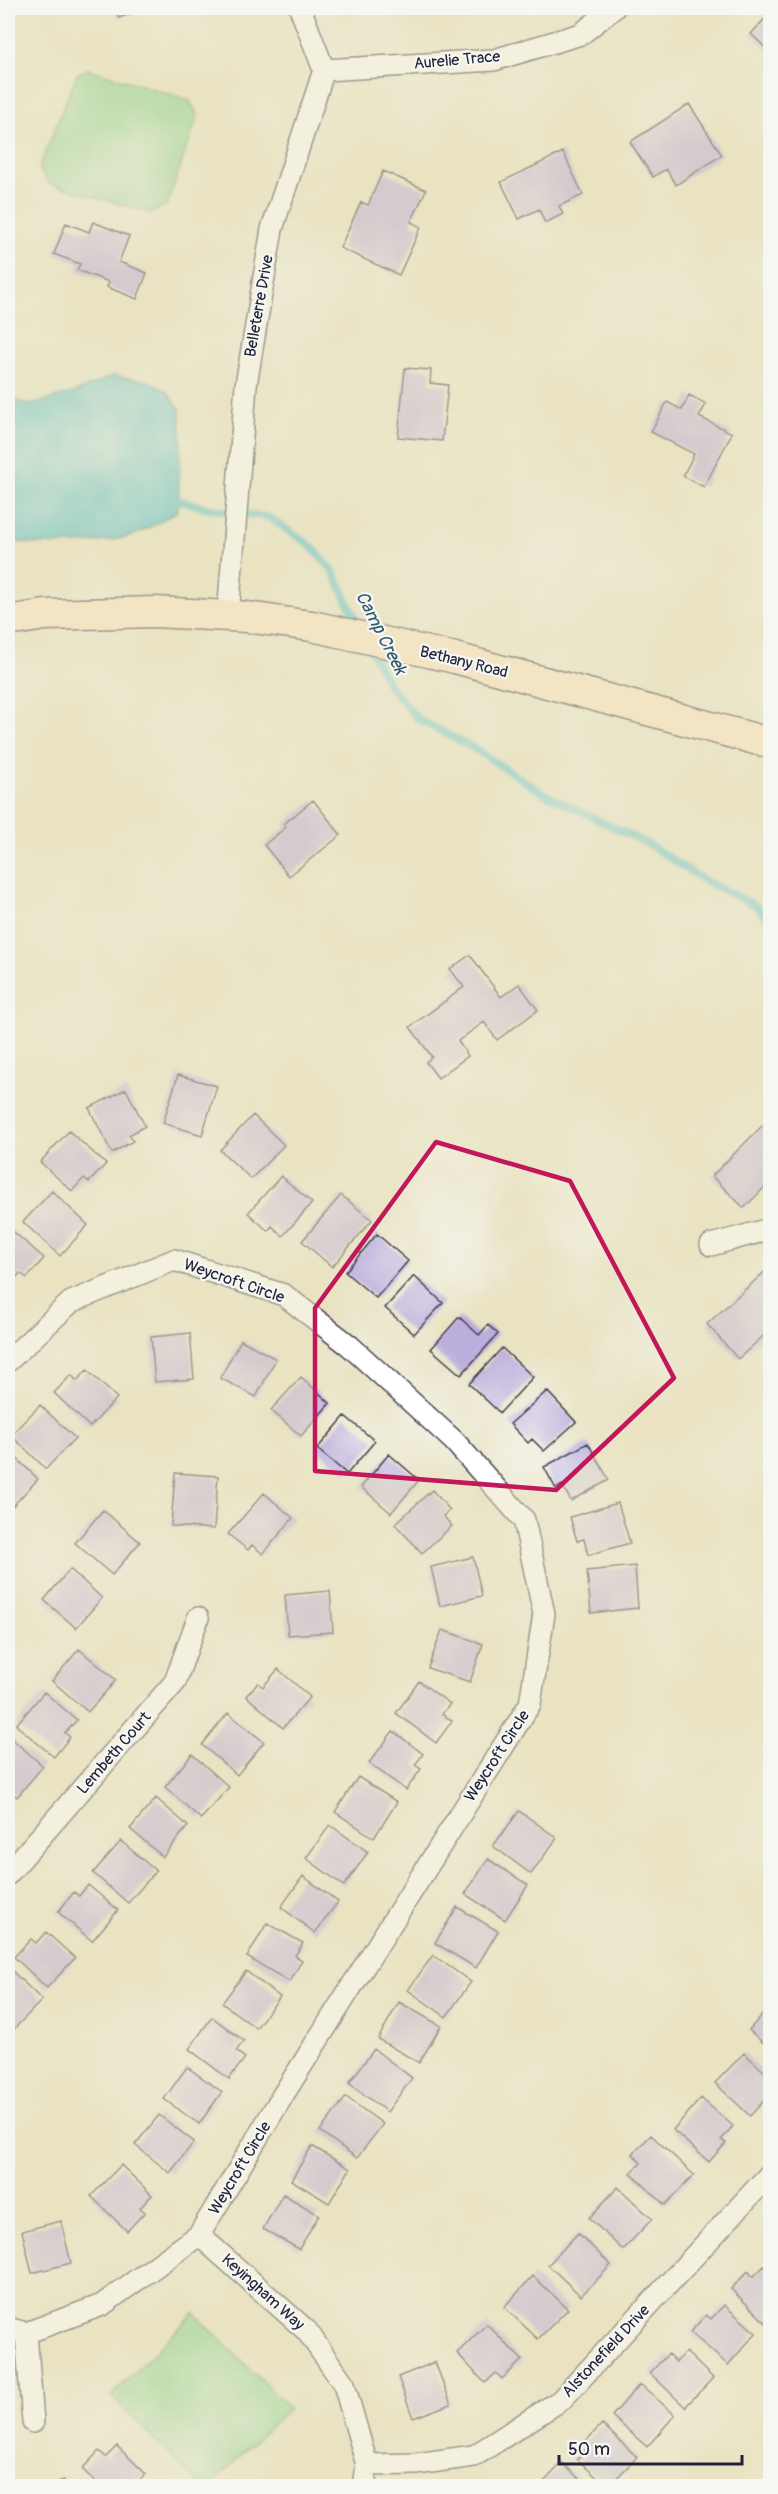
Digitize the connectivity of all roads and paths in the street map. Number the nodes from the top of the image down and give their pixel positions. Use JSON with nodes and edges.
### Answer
{"nodes":[{"id":1,"x":300,"y":8,"type":"edge"},
{"id":2,"x":614,"y":8,"type":"edge"},
{"id":3,"x":324,"y":70,"type":"junction"},
{"id":4,"x":228,"y":616,"type":"junction"},
{"id":5,"x":8,"y":621,"type":"edge"},
{"id":6,"x":771,"y":743,"type":"edge"},
{"id":7,"x":771,"y":1229,"type":"edge"},
{"id":8,"x":711,"y":1245,"type":"dead end"},
{"id":9,"x":8,"y":1361,"type":"edge"},
{"id":10,"x":198,"y":1618,"type":"dead end"},
{"id":11,"x":8,"y":1874,"type":"edge"},
{"id":12,"x":771,"y":2174,"type":"edge"},
{"id":13,"x":199,"y":2235,"type":"junction"},
{"id":14,"x":17,"y":2330,"type":"edge"},
{"id":15,"x":33,"y":2422,"type":"dead end"},
{"id":16,"x":367,"y":2465,"type":"junction"},
{"id":17,"x":364,"y":2487,"type":"edge"}],
"edges":[{"from":1,"to":3,"type":"street"},
{"from":2,"to":3,"type":"street","name":"Aurelie Trace"},
{"from":3,"to":4,"type":"street","name":"Belleterre Drive"},
{"from":4,"to":5,"type":"street","name":"Bethany Road"},
{"from":4,"to":6,"type":"street","name":"Bethany Road"},
{"from":7,"to":8,"type":"street"},
{"from":9,"to":13,"type":"street","name":"Weycroft Circle"},
{"from":10,"to":11,"type":"street","name":"Lembeth Court"},
{"from":12,"to":16,"type":"street","name":"Alstonefield Drive"},
{"from":13,"to":14,"type":"street","name":"Weycroft Circle"},
{"from":13,"to":16,"type":"street","name":"Keyingham Way"},
{"from":14,"to":15,"type":"street"},
{"from":16,"to":17,"type":"street","name":"Keyingham Way"}]}
